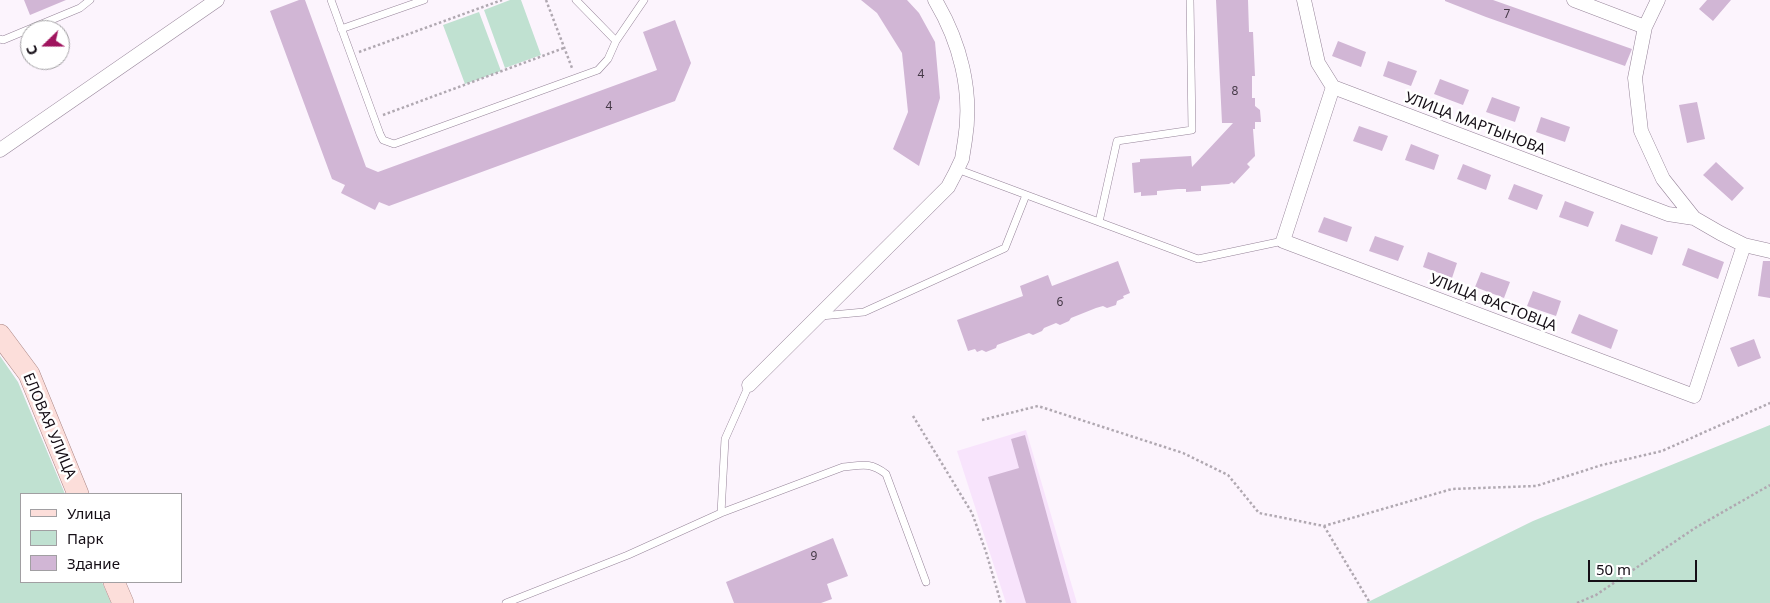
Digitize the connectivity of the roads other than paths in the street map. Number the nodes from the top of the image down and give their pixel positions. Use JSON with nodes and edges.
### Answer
{"nodes":[{"id":1,"x":90,"y":0,"type":"edge"},
{"id":2,"x":217,"y":0,"type":"edge"},
{"id":3,"x":331,"y":0,"type":"edge"},
{"id":4,"x":424,"y":0,"type":"edge"},
{"id":5,"x":576,"y":0,"type":"edge"},
{"id":6,"x":644,"y":0,"type":"edge"},
{"id":7,"x":935,"y":0,"type":"edge"},
{"id":8,"x":1190,"y":0,"type":"edge"},
{"id":9,"x":1304,"y":0,"type":"edge"},
{"id":10,"x":1574,"y":0,"type":"edge"},
{"id":11,"x":1658,"y":0,"type":"edge"},
{"id":12,"x":1645,"y":27,"type":"junction"},
{"id":13,"x":341,"y":29,"type":"junction"},
{"id":14,"x":0,"y":39,"type":"edge"},
{"id":15,"x":616,"y":41,"type":"junction"},
{"id":16,"x":1332,"y":87,"type":"junction"},
{"id":17,"x":0,"y":150,"type":"edge"},
{"id":18,"x":957,"y":169,"type":"junction"},
{"id":19,"x":1026,"y":195,"type":"junction"},
{"id":20,"x":1694,"y":218,"type":"junction"},
{"id":21,"x":1099,"y":222,"type":"junction"},
{"id":22,"x":1283,"y":241,"type":"junction"},
{"id":23,"x":1744,"y":245,"type":"junction"},
{"id":24,"x":1770,"y":251,"type":"edge"},
{"id":25,"x":818,"y":316,"type":"junction"},
{"id":26,"x":0,"y":335,"type":"edge"},
{"id":27,"x":749,"y":385,"type":"joint"},
{"id":28,"x":78,"y":493,"type":"edge"},
{"id":29,"x":721,"y":512,"type":"junction"},
{"id":30,"x":926,"y":582,"type":"dead end"},
{"id":31,"x":114,"y":583,"type":"edge"},
{"id":32,"x":123,"y":603,"type":"edge"},
{"id":33,"x":506,"y":603,"type":"edge"}],
"edges":[{"from":1,"to":14,"type":"lane"},
{"from":2,"to":17,"type":"street"},
{"from":3,"to":13,"type":"lane"},
{"from":4,"to":13,"type":"lane"},
{"from":5,"to":15,"type":"lane"},
{"from":6,"to":15,"type":"lane"},
{"from":7,"to":18,"type":"street"},
{"from":8,"to":21,"type":"lane"},
{"from":9,"to":16,"type":"street"},
{"from":10,"to":12,"type":"street"},
{"from":11,"to":12,"type":"street","name":"УЛИЦА МАРТЫНОВА"},
{"from":12,"to":20,"type":"street","name":"УЛИЦА МАРТЫНОВА"},
{"from":13,"to":15,"type":"lane"},
{"from":16,"to":20,"type":"street","name":"УЛИЦА МАРТЫНОВА"},
{"from":16,"to":22,"type":"street"},
{"from":18,"to":19,"type":"lane"},
{"from":18,"to":25,"type":"street"},
{"from":19,"to":21,"type":"lane"},
{"from":19,"to":25,"type":"lane"},
{"from":20,"to":23,"type":"street","name":"УЛИЦА МАРТЫНОВА"},
{"from":21,"to":22,"type":"lane"},
{"from":22,"to":23,"type":"street","name":"УЛИЦА ФАСТОВЦА"},
{"from":23,"to":24,"type":"street","name":"УЛИЦА МАРТЫНОВА"},
{"from":25,"to":27,"type":"street"},
{"from":26,"to":28,"type":"main road","name":"ЕЛОВАЯ УЛИЦА"},
{"from":27,"to":29,"type":"lane"},
{"from":29,"to":30,"type":"lane"},
{"from":29,"to":33,"type":"lane"},
{"from":31,"to":32,"type":"main road"}]}
